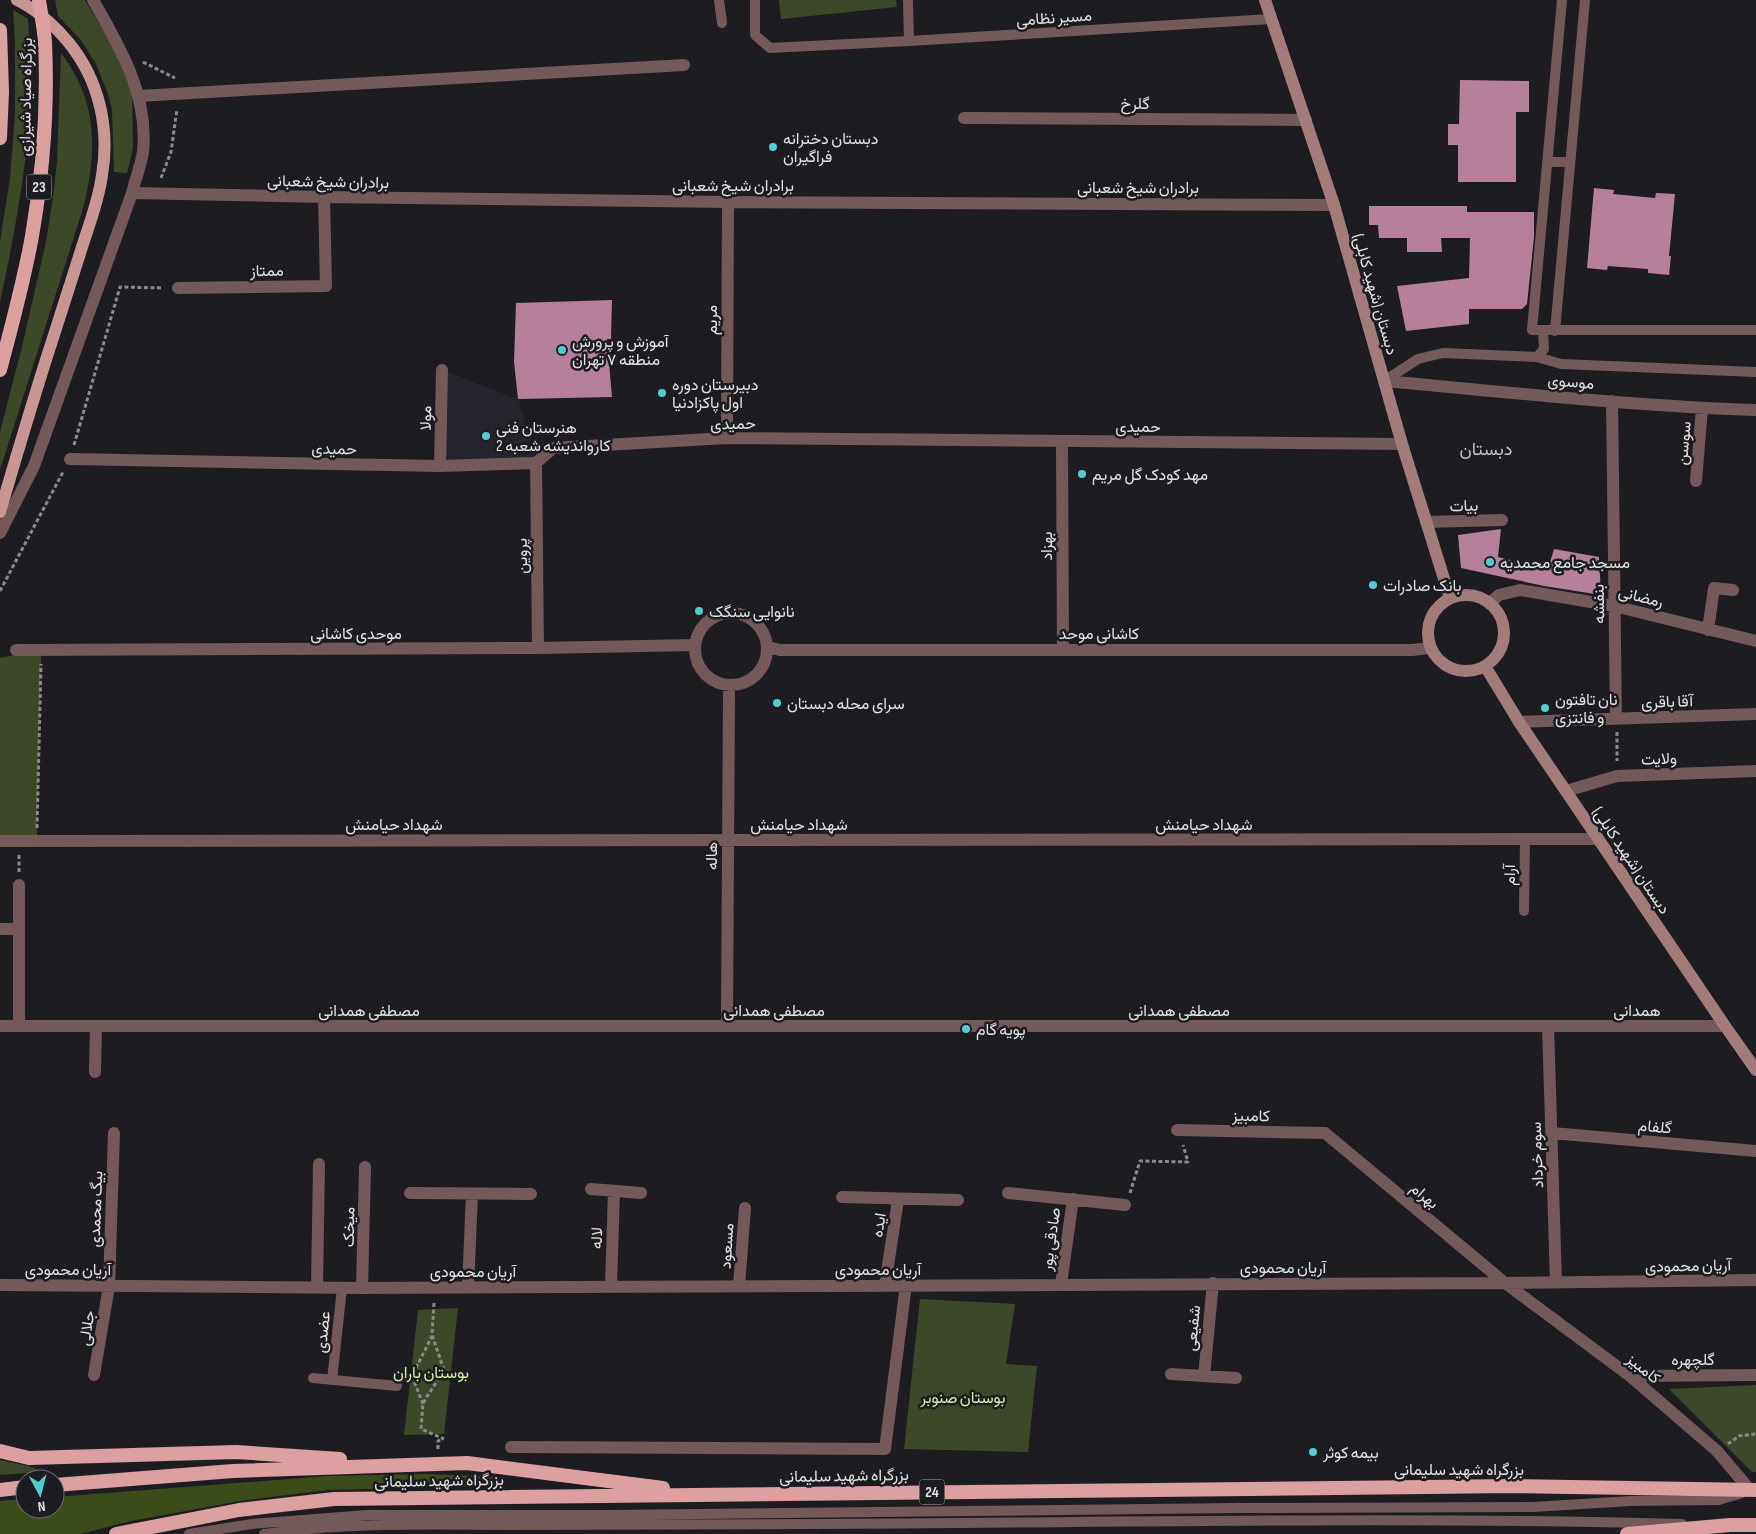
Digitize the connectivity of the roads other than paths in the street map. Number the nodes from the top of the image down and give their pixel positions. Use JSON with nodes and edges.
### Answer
{"nodes":[{"id":1,"x":17,"y":0,"type":"edge"},
{"id":2,"x":39,"y":0,"type":"edge"},
{"id":3,"x":93,"y":0,"type":"edge"},
{"id":4,"x":719,"y":0,"type":"edge"},
{"id":5,"x":755,"y":0,"type":"edge"},
{"id":6,"x":908,"y":0,"type":"edge"},
{"id":7,"x":1265,"y":0,"type":"edge"},
{"id":8,"x":1562,"y":0,"type":"edge"},
{"id":9,"x":1585,"y":0,"type":"edge"},
{"id":10,"x":1272,"y":19,"type":"junction"},
{"id":11,"x":722,"y":23,"type":"dead end"},
{"id":12,"x":0,"y":30,"type":"edge"},
{"id":13,"x":909,"y":41,"type":"junction"},
{"id":14,"x":684,"y":66,"type":"dead end"},
{"id":15,"x":139,"y":96,"type":"junction"},
{"id":16,"x":964,"y":118,"type":"dead end"},
{"id":17,"x":1306,"y":120,"type":"junction"},
{"id":18,"x":0,"y":138,"type":"edge"},
{"id":19,"x":1547,"y":162,"type":"junction"},
{"id":20,"x":1570,"y":162,"type":"junction"},
{"id":21,"x":132,"y":193,"type":"junction"},
{"id":22,"x":324,"y":197,"type":"junction"},
{"id":23,"x":728,"y":202,"type":"junction"},
{"id":24,"x":1334,"y":205,"type":"junction"},
{"id":25,"x":178,"y":288,"type":"road end"},
{"id":26,"x":1756,"y":330,"type":"edge"},
{"id":27,"x":1543,"y":331,"type":"junction"},
{"id":28,"x":1555,"y":331,"type":"junction"},
{"id":29,"x":1537,"y":357,"type":"junction"},
{"id":30,"x":0,"y":370,"type":"edge"},
{"id":31,"x":442,"y":370,"type":"dead end"},
{"id":32,"x":1756,"y":372,"type":"edge"},
{"id":33,"x":1384,"y":381,"type":"junction"},
{"id":34,"x":1612,"y":401,"type":"junction"},
{"id":35,"x":1702,"y":408,"type":"junction"},
{"id":36,"x":1756,"y":410,"type":"edge"},
{"id":37,"x":727,"y":438,"type":"junction"},
{"id":38,"x":1062,"y":441,"type":"junction"},
{"id":39,"x":1402,"y":444,"type":"junction"},
{"id":40,"x":70,"y":459,"type":"road end"},
{"id":41,"x":536,"y":463,"type":"junction"},
{"id":42,"x":440,"y":466,"type":"junction"},
{"id":43,"x":1696,"y":481,"type":"dead end"},
{"id":44,"x":0,"y":512,"type":"edge"},
{"id":45,"x":1502,"y":520,"type":"dead end"},
{"id":46,"x":1426,"y":522,"type":"junction"},
{"id":47,"x":0,"y":533,"type":"edge"},
{"id":48,"x":1734,"y":590,"type":"dead end"},
{"id":49,"x":1450,"y":598,"type":"junction"},
{"id":50,"x":1490,"y":603,"type":"junction"},
{"id":51,"x":1614,"y":606,"type":"junction"},
{"id":52,"x":1708,"y":630,"type":"junction"},
{"id":53,"x":1756,"y":641,"type":"edge"},
{"id":54,"x":695,"y":645,"type":"junction"},
{"id":55,"x":768,"y":647,"type":"junction"},
{"id":56,"x":538,"y":648,"type":"junction"},
{"id":57,"x":1430,"y":648,"type":"junction"},
{"id":58,"x":16,"y":650,"type":"dead end"},
{"id":59,"x":1063,"y":650,"type":"junction"},
{"id":60,"x":1485,"y":666,"type":"junction"},
{"id":61,"x":729,"y":686,"type":"junction"},
{"id":62,"x":1756,"y":714,"type":"edge"},
{"id":63,"x":1616,"y":719,"type":"junction"},
{"id":64,"x":1519,"y":722,"type":"junction"},
{"id":65,"x":1756,"y":771,"type":"edge"},
{"id":66,"x":1566,"y":791,"type":"junction"},
{"id":67,"x":1598,"y":839,"type":"junction"},
{"id":68,"x":728,"y":840,"type":"junction"},
{"id":69,"x":1525,"y":840,"type":"junction"},
{"id":70,"x":0,"y":841,"type":"edge"},
{"id":71,"x":19,"y":885,"type":"road end"},
{"id":72,"x":1524,"y":911,"type":"dead end"},
{"id":73,"x":0,"y":929,"type":"edge"},
{"id":74,"x":19,"y":929,"type":"junction"},
{"id":75,"x":0,"y":1026,"type":"edge"},
{"id":76,"x":19,"y":1026,"type":"junction"},
{"id":77,"x":96,"y":1026,"type":"junction"},
{"id":78,"x":726,"y":1026,"type":"junction"},
{"id":79,"x":1548,"y":1026,"type":"junction"},
{"id":80,"x":1725,"y":1026,"type":"junction"},
{"id":81,"x":1756,"y":1070,"type":"edge"},
{"id":82,"x":95,"y":1072,"type":"dead end"},
{"id":83,"x":1178,"y":1130,"type":"road end"},
{"id":84,"x":1325,"y":1133,"type":"joint"},
{"id":85,"x":1552,"y":1133,"type":"junction"},
{"id":86,"x":114,"y":1134,"type":"dead end"},
{"id":87,"x":1756,"y":1151,"type":"edge"},
{"id":88,"x":319,"y":1164,"type":"dead end"},
{"id":89,"x":365,"y":1166,"type":"dead end"},
{"id":90,"x":591,"y":1189,"type":"dead end"},
{"id":91,"x":614,"y":1191,"type":"junction"},
{"id":92,"x":410,"y":1193,"type":"dead end"},
{"id":93,"x":640,"y":1193,"type":"dead end"},
{"id":94,"x":1008,"y":1193,"type":"dead end"},
{"id":95,"x":472,"y":1194,"type":"junction"},
{"id":96,"x":531,"y":1194,"type":"dead end"},
{"id":97,"x":842,"y":1197,"type":"dead end"},
{"id":98,"x":1072,"y":1199,"type":"junction"},
{"id":99,"x":898,"y":1200,"type":"junction"},
{"id":100,"x":958,"y":1200,"type":"dead end"},
{"id":101,"x":1125,"y":1205,"type":"road end"},
{"id":102,"x":745,"y":1208,"type":"dead end"},
{"id":103,"x":1756,"y":1280,"type":"edge"},
{"id":104,"x":1556,"y":1282,"type":"junction"},
{"id":105,"x":1213,"y":1283,"type":"junction"},
{"id":106,"x":1505,"y":1283,"type":"junction"},
{"id":107,"x":1061,"y":1284,"type":"junction"},
{"id":108,"x":0,"y":1285,"type":"edge"},
{"id":109,"x":885,"y":1285,"type":"junction"},
{"id":110,"x":906,"y":1285,"type":"junction"},
{"id":111,"x":109,"y":1286,"type":"junction"},
{"id":112,"x":611,"y":1286,"type":"junction"},
{"id":113,"x":739,"y":1286,"type":"junction"},
{"id":114,"x":317,"y":1287,"type":"junction"},
{"id":115,"x":468,"y":1287,"type":"junction"},
{"id":116,"x":342,"y":1288,"type":"junction"},
{"id":117,"x":362,"y":1288,"type":"junction"},
{"id":118,"x":1172,"y":1374,"type":"dead end"},
{"id":119,"x":94,"y":1375,"type":"dead end"},
{"id":120,"x":1756,"y":1375,"type":"edge"},
{"id":121,"x":1204,"y":1376,"type":"junction"},
{"id":122,"x":1630,"y":1376,"type":"junction"},
{"id":123,"x":313,"y":1378,"type":"dead end"},
{"id":124,"x":1236,"y":1378,"type":"dead end"},
{"id":125,"x":332,"y":1380,"type":"junction"},
{"id":126,"x":397,"y":1386,"type":"dead end"},
{"id":127,"x":511,"y":1446,"type":"dead end"},
{"id":128,"x":0,"y":1451,"type":"edge"},
{"id":129,"x":413,"y":1465,"type":"junction"},
{"id":130,"x":65,"y":1484,"type":"edge"},
{"id":131,"x":15,"y":1489,"type":"edge"},
{"id":132,"x":1754,"y":1489,"type":"edge"},
{"id":133,"x":0,"y":1490,"type":"edge"},
{"id":134,"x":713,"y":1494,"type":"junction"},
{"id":135,"x":1730,"y":1525,"type":"junction"},
{"id":136,"x":1756,"y":1525,"type":"edge"},
{"id":137,"x":1756,"y":1530,"type":"edge"},
{"id":138,"x":116,"y":1534,"type":"edge"},
{"id":139,"x":189,"y":1534,"type":"edge"},
{"id":140,"x":264,"y":1534,"type":"edge"},
{"id":141,"x":1627,"y":1534,"type":"edge"},
{"id":142,"x":1709,"y":1534,"type":"edge"}],
"edges":[{"from":1,"to":44,"type":"main road"},
{"from":2,"to":30,"type":"highway","name":"بزرگراه صیاد شیرازی","number":"23"},
{"from":3,"to":15,"type":"street"},
{"from":4,"to":11,"type":"lane"},
{"from":5,"to":13,"type":"lane","name":"مسیر نظامی"},
{"from":6,"to":13,"type":"lane"},
{"from":7,"to":10,"type":"main road","name":"دبستان (شهید کابلی)"},
{"from":8,"to":19,"type":"lane"},
{"from":9,"to":20,"type":"lane"},
{"from":10,"to":13,"type":"lane","name":"مسیر نظامی"},
{"from":10,"to":17,"type":"main road","name":"دبستان (شهید کابلی)"},
{"from":12,"to":18,"type":"highway","name":"بزرگراه صیاد شیرازی"},
{"from":14,"to":15,"type":"street"},
{"from":15,"to":21,"type":"street"},
{"from":16,"to":17,"type":"street","name":"گلرخ"},
{"from":17,"to":24,"type":"main road","name":"دبستان (شهید کابلی)"},
{"from":19,"to":20,"type":"lane"},
{"from":19,"to":27,"type":"lane"},
{"from":20,"to":28,"type":"lane"},
{"from":21,"to":22,"type":"street","name":"برادران شیخ شعبانی"},
{"from":21,"to":47,"type":"street"},
{"from":22,"to":23,"type":"street","name":"برادران شیخ شعبانی"},
{"from":22,"to":25,"type":"street","name":"ممتاز"},
{"from":23,"to":24,"type":"street","name":"برادران شیخ شعبانی"},
{"from":23,"to":37,"type":"street","name":"مریم"},
{"from":24,"to":33,"type":"main road","name":"دبستان (شهید کابلی)"},
{"from":26,"to":28,"type":"lane"},
{"from":27,"to":28,"type":"lane"},
{"from":27,"to":29,"type":"lane"},
{"from":29,"to":32,"type":"lane"},
{"from":29,"to":33,"type":"lane"},
{"from":31,"to":42,"type":"street","name":"مولا"},
{"from":33,"to":34,"type":"street","name":"موسوی"},
{"from":33,"to":39,"type":"main road","name":"دبستان (شهید کابلی)"},
{"from":34,"to":35,"type":"street","name":"موسوی"},
{"from":34,"to":51,"type":"street","name":"بنفشه"},
{"from":35,"to":36,"type":"street","name":"موسوی"},
{"from":35,"to":43,"type":"street","name":"سوسن"},
{"from":37,"to":38,"type":"street","name":"حمیدی"},
{"from":37,"to":41,"type":"street","name":"حمیدی"},
{"from":38,"to":39,"type":"street","name":"حمیدی"},
{"from":38,"to":59,"type":"street","name":"بهزاد"},
{"from":39,"to":46,"type":"main road","name":"دبستان (شهید کابلی)"},
{"from":40,"to":42,"type":"street","name":"حمیدی"},
{"from":41,"to":42,"type":"street","name":"حمیدی"},
{"from":41,"to":56,"type":"street","name":"پروین"},
{"from":45,"to":46,"type":"street","name":"بیات"},
{"from":46,"to":49,"type":"main road","name":"دبستان (شهید کابلی)"},
{"from":48,"to":52,"type":"street"},
{"from":49,"to":50,"type":"main road"},
{"from":49,"to":57,"type":"main road"},
{"from":50,"to":51,"type":"street","name":"رمضانی"},
{"from":50,"to":60,"type":"main road"},
{"from":51,"to":52,"type":"street","name":"رمضانی"},
{"from":51,"to":63,"type":"street","name":"بنفشه"},
{"from":52,"to":53,"type":"street","name":"رمضانی"},
{"from":54,"to":55,"type":"street"},
{"from":54,"to":56,"type":"street","name":"موحدی کاشانی"},
{"from":54,"to":61,"type":"street"},
{"from":55,"to":59,"type":"street","name":"کاشانی موحد"},
{"from":55,"to":61,"type":"street"},
{"from":56,"to":58,"type":"street","name":"موحدی کاشانی"},
{"from":57,"to":59,"type":"street","name":"کاشانی موحد"},
{"from":57,"to":60,"type":"main road"},
{"from":60,"to":64,"type":"main road","name":"دبستان (شهید کابلی)"},
{"from":61,"to":68,"type":"street","name":"هاله"},
{"from":62,"to":63,"type":"street","name":"آقا باقری"},
{"from":63,"to":64,"type":"street","name":"آقا باقری"},
{"from":64,"to":66,"type":"main road","name":"دبستان (شهید کابلی)"},
{"from":65,"to":66,"type":"street","name":"ولایت"},
{"from":66,"to":67,"type":"main road","name":"دبستان (شهید کابلی)"},
{"from":67,"to":69,"type":"street","name":"شهداد حیامنش"},
{"from":67,"to":80,"type":"main road","name":"دبستان (شهید کابلی)"},
{"from":68,"to":69,"type":"street","name":"شهداد حیامنش"},
{"from":68,"to":70,"type":"street","name":"شهداد حیامنش"},
{"from":68,"to":78,"type":"street","name":"هاله"},
{"from":69,"to":72,"type":"lane","name":"آرام"},
{"from":71,"to":74,"type":"street"},
{"from":73,"to":74,"type":"street"},
{"from":74,"to":76,"type":"street"},
{"from":75,"to":76,"type":"street","name":"مصطفی همدانی"},
{"from":76,"to":77,"type":"street","name":"مصطفی همدانی"},
{"from":77,"to":78,"type":"street","name":"مصطفی همدانی"},
{"from":77,"to":82,"type":"street"},
{"from":78,"to":79,"type":"street","name":"مصطفی همدانی"},
{"from":79,"to":80,"type":"street","name":"همدانی"},
{"from":79,"to":85,"type":"street","name":"سوم خرداد"},
{"from":80,"to":81,"type":"main road","name":"دبستان (شهید کابلی)"},
{"from":83,"to":84,"type":"street","name":"کامبیز"},
{"from":84,"to":106,"type":"street","name":"بهرام"},
{"from":85,"to":87,"type":"street","name":"گلفام"},
{"from":85,"to":104,"type":"street","name":"سوم خرداد"},
{"from":86,"to":111,"type":"street","name":"بیگ محمدی"},
{"from":88,"to":114,"type":"street"},
{"from":89,"to":117,"type":"street","name":"میخک"},
{"from":90,"to":91,"type":"street"},
{"from":91,"to":93,"type":"street"},
{"from":91,"to":112,"type":"street","name":"لاله"},
{"from":92,"to":95,"type":"street"},
{"from":94,"to":98,"type":"street","name":"صادقی پور"},
{"from":95,"to":96,"type":"street"},
{"from":95,"to":115,"type":"street"},
{"from":97,"to":99,"type":"street","name":"ایده"},
{"from":98,"to":101,"type":"street","name":"صادقی پور"},
{"from":98,"to":107,"type":"street","name":"صادقی پور"},
{"from":99,"to":100,"type":"street","name":"ایده"},
{"from":99,"to":109,"type":"street","name":"ایده"},
{"from":102,"to":113,"type":"street","name":"مسعود"},
{"from":103,"to":104,"type":"street","name":"آریان محمودی"},
{"from":104,"to":106,"type":"street","name":"آریان محمودی"},
{"from":105,"to":106,"type":"street","name":"آریان محمودی"},
{"from":105,"to":107,"type":"street","name":"آریان محمودی"},
{"from":105,"to":121,"type":"street","name":"شفیعی"},
{"from":106,"to":122,"type":"street","name":"کامبیز"},
{"from":107,"to":110,"type":"street","name":"آریان محمودی"},
{"from":108,"to":111,"type":"street","name":"آریان محمودی"},
{"from":109,"to":110,"type":"street","name":"آریان محمودی"},
{"from":109,"to":113,"type":"street","name":"آریان محمودی"},
{"from":110,"to":127,"type":"street"},
{"from":111,"to":114,"type":"street","name":"آریان محمودی"},
{"from":111,"to":119,"type":"street","name":"جلالی"},
{"from":112,"to":113,"type":"street","name":"آریان محمودی"},
{"from":112,"to":115,"type":"street","name":"آریان محمودی"},
{"from":114,"to":116,"type":"street","name":"آریان محمودی"},
{"from":115,"to":117,"type":"street","name":"آریان محمودی"},
{"from":116,"to":117,"type":"street","name":"آریان محمودی"},
{"from":116,"to":125,"type":"lane","name":"عضدی"},
{"from":118,"to":121,"type":"street"},
{"from":120,"to":122,"type":"street","name":"گلچهره"},
{"from":121,"to":124,"type":"street"},
{"from":122,"to":132,"type":"street","name":"کامبیز"},
{"from":123,"to":125,"type":"lane"},
{"from":125,"to":126,"type":"lane"},
{"from":128,"to":129,"type":"highway"},
{"from":129,"to":130,"type":"highway"},
{"from":129,"to":134,"type":"highway"},
{"from":131,"to":133,"type":"highway"},
{"from":132,"to":134,"type":"highway","name":"بزرگراه شهید سلیمانی","number":"24"},
{"from":132,"to":139,"type":"lane"},
{"from":134,"to":138,"type":"highway","name":"بزرگراه شهید سلیمانی","number":"24"},
{"from":135,"to":136,"type":"highway"},
{"from":135,"to":137,"type":"main road"},
{"from":135,"to":140,"type":"lane"},
{"from":135,"to":141,"type":"highway"},
{"from":135,"to":142,"type":"street"}]}
